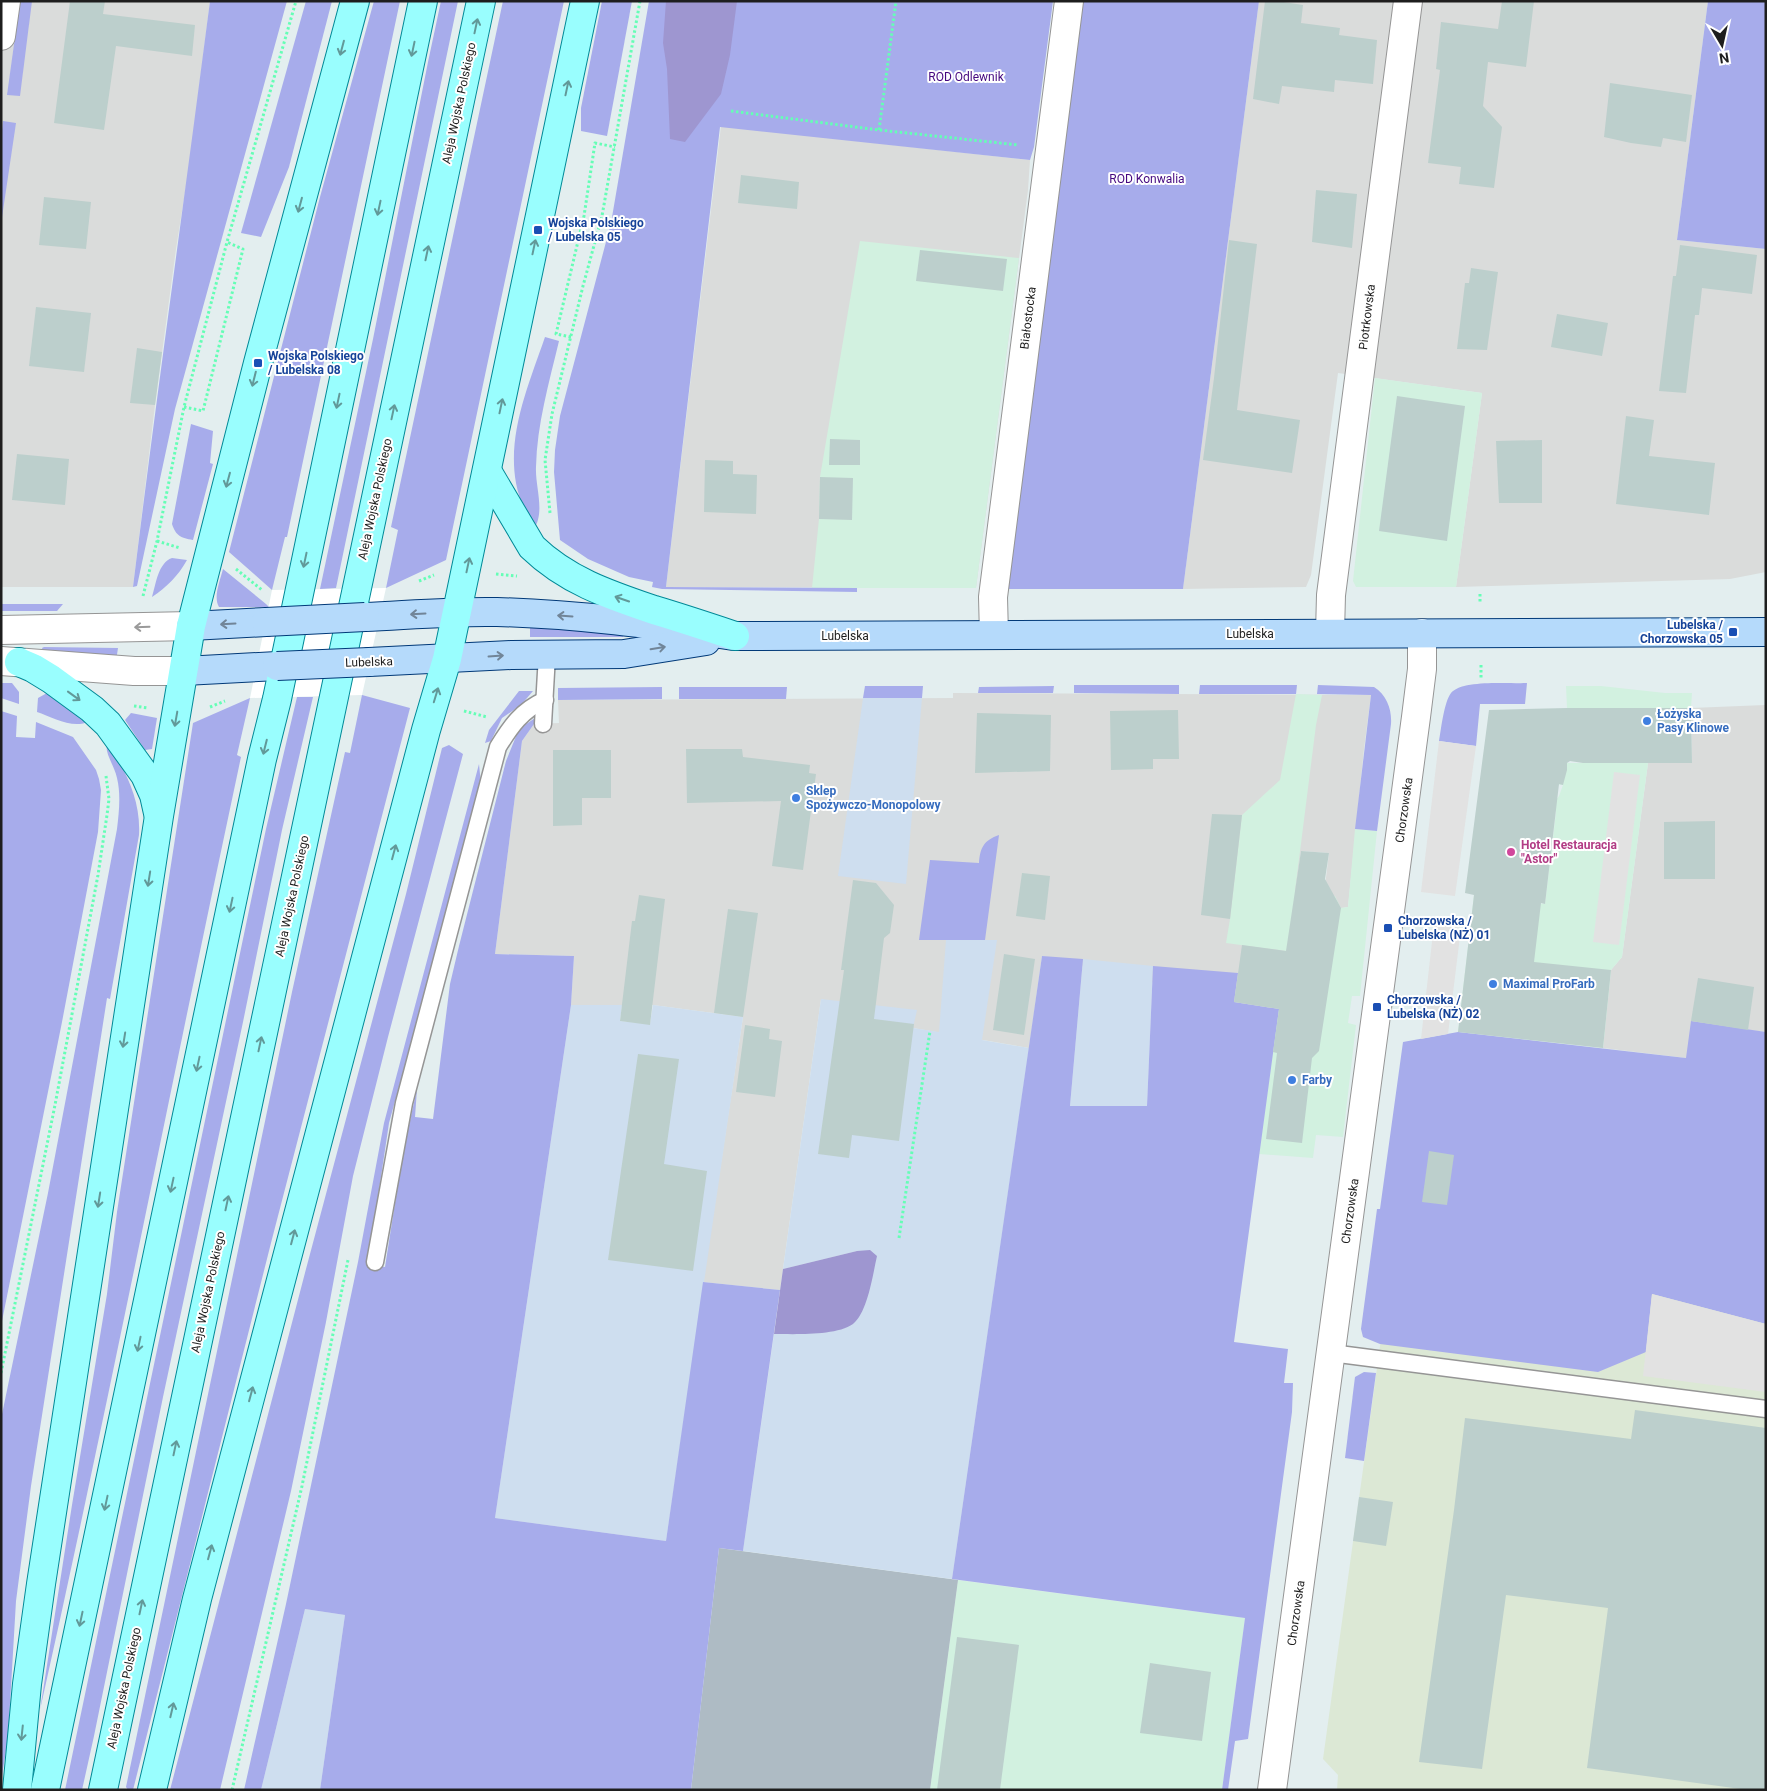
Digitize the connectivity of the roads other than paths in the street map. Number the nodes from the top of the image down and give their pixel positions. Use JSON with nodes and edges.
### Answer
{"nodes":[{"id":1,"x":6,"y":1,"type":"edge"},
{"id":2,"x":355,"y":1,"type":"edge"},
{"id":3,"x":422,"y":1,"type":"edge"},
{"id":4,"x":481,"y":1,"type":"edge"},
{"id":5,"x":586,"y":1,"type":"edge"},
{"id":6,"x":1069,"y":1,"type":"edge"},
{"id":7,"x":1408,"y":1,"type":"edge"},
{"id":8,"x":1,"y":36,"type":"edge"},
{"id":9,"x":487,"y":471,"type":"junction"},
{"id":10,"x":458,"y":612,"type":"junction"},
{"id":11,"x":191,"y":626,"type":"junction"},
{"id":12,"x":1,"y":630,"type":"edge"},
{"id":13,"x":1766,"y":632,"type":"edge"},
{"id":14,"x":1330,"y":633,"type":"junction"},
{"id":15,"x":1422,"y":633,"type":"junction"},
{"id":16,"x":994,"y":635,"type":"junction"},
{"id":17,"x":735,"y":636,"type":"junction"},
{"id":18,"x":547,"y":655,"type":"junction"},
{"id":19,"x":447,"y":659,"type":"junction"},
{"id":20,"x":10,"y":661,"type":"edge"},
{"id":21,"x":184,"y":671,"type":"junction"},
{"id":22,"x":545,"y":700,"type":"junction"},
{"id":23,"x":543,"y":724,"type":"dead end"},
{"id":24,"x":159,"y":816,"type":"junction"},
{"id":25,"x":375,"y":1262,"type":"dead end"},
{"id":26,"x":1331,"y":1353,"type":"junction"},
{"id":27,"x":1766,"y":1409,"type":"edge"},
{"id":28,"x":17,"y":1790,"type":"edge"},
{"id":29,"x":45,"y":1790,"type":"edge"},
{"id":30,"x":102,"y":1790,"type":"edge"},
{"id":31,"x":152,"y":1790,"type":"edge"},
{"id":32,"x":1272,"y":1790,"type":"edge"}],
"edges":[{"from":1,"to":8,"type":"street"},
{"from":2,"to":11,"type":"main road","one_way":true},
{"from":3,"to":29,"type":"main road","one_way":true},
{"from":30,"to":4,"type":"main road","name":"Aleja Wojska Polskiego","one_way":true},
{"from":9,"to":5,"type":"main road","one_way":true},
{"from":6,"to":16,"type":"street","name":"Białostocka"},
{"from":7,"to":14,"type":"street","name":"Piotrkowska"},
{"from":10,"to":9,"type":"main road","one_way":true},
{"from":17,"to":9,"type":"main road","one_way":true},
{"from":10,"to":11,"type":"main road","name":"Lubelska","one_way":true,"bridge":true},
{"from":17,"to":10,"type":"main road","name":"Lubelska","one_way":true},
{"from":10,"to":19,"type":"main road"},
{"from":11,"to":12,"type":"street","name":"Lubelska","one_way":true},
{"from":11,"to":21,"type":"main road"},
{"from":13,"to":15,"type":"main road","name":"Lubelska"},
{"from":14,"to":15,"type":"main road","name":"Lubelska"},
{"from":14,"to":16,"type":"main road","name":"Lubelska"},
{"from":15,"to":26,"type":"street","name":"Chorzowska"},
{"from":16,"to":17,"type":"main road","name":"Lubelska"},
{"from":18,"to":17,"type":"main road","name":"Lubelska","one_way":true},
{"from":19,"to":18,"type":"main road","name":"Lubelska","one_way":true},
{"from":18,"to":22,"type":"lane"},
{"from":19,"to":21,"type":"main road","name":"Lubelska","bridge":true},
{"from":31,"to":19,"type":"main road","one_way":true},
{"from":20,"to":21,"type":"street","name":"Lubelska"},
{"from":20,"to":24,"type":"main road","one_way":true},
{"from":21,"to":24,"type":"main road","one_way":true},
{"from":22,"to":23,"type":"lane"},
{"from":22,"to":25,"type":"lane"},
{"from":24,"to":28,"type":"main road","one_way":true},
{"from":26,"to":27,"type":"lane"},
{"from":26,"to":32,"type":"street","name":"Chorzowska"}]}
